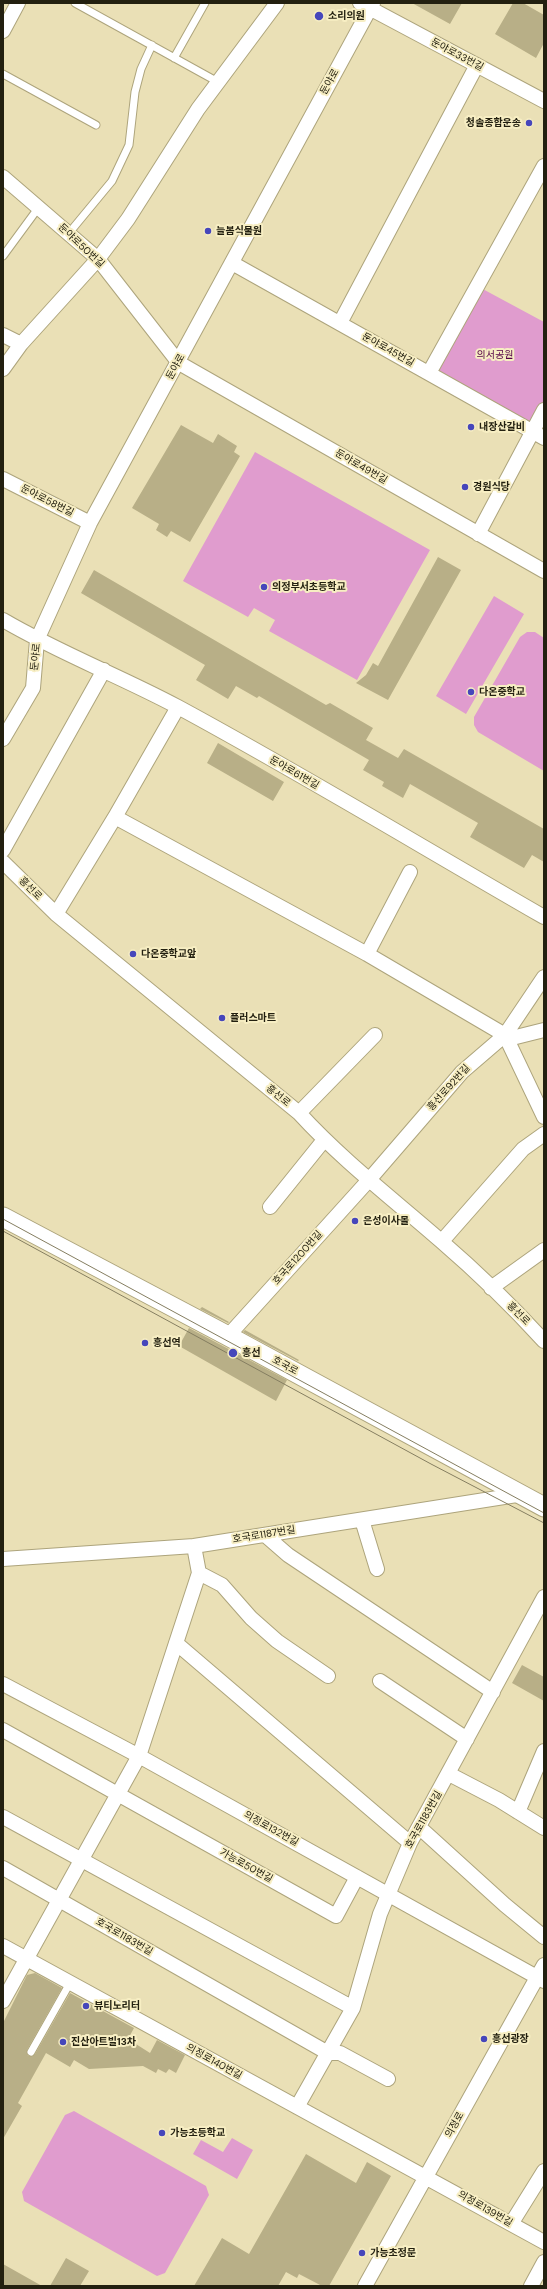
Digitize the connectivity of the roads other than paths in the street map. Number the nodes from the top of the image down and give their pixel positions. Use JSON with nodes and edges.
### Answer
{"nodes":[{"id":1,"x":18,"y":3,"type":"edge"},
{"id":2,"x":75,"y":3,"type":"edge"},
{"id":3,"x":205,"y":3,"type":"edge"},
{"id":4,"x":277,"y":3,"type":"edge"},
{"id":5,"x":368,"y":5,"type":"edge"},
{"id":6,"x":3,"y":31,"type":"edge"},
{"id":7,"x":152,"y":45,"type":"junction"},
{"id":8,"x":174,"y":58,"type":"junction"},
{"id":9,"x":477,"y":65,"type":"junction"},
{"id":10,"x":3,"y":74,"type":"edge"},
{"id":11,"x":218,"y":82,"type":"junction"},
{"id":12,"x":544,"y":101,"type":"edge"},
{"id":13,"x":96,"y":125,"type":"dead end"},
{"id":14,"x":544,"y":166,"type":"edge"},
{"id":15,"x":3,"y":177,"type":"edge"},
{"id":16,"x":39,"y":207,"type":"junction"},
{"id":17,"x":69,"y":233,"type":"junction"},
{"id":18,"x":3,"y":256,"type":"edge"},
{"id":19,"x":98,"y":259,"type":"junction"},
{"id":20,"x":232,"y":263,"type":"junction"},
{"id":21,"x":340,"y":323,"type":"junction"},
{"id":22,"x":3,"y":335,"type":"edge"},
{"id":23,"x":21,"y":344,"type":"junction"},
{"id":24,"x":179,"y":363,"type":"junction"},
{"id":25,"x":3,"y":369,"type":"edge"},
{"id":26,"x":429,"y":373,"type":"junction"},
{"id":27,"x":544,"y":410,"type":"edge"},
{"id":28,"x":538,"y":435,"type":"edge"},
{"id":29,"x":3,"y":479,"type":"edge"},
{"id":30,"x":90,"y":523,"type":"junction"},
{"id":31,"x":478,"y":534,"type":"junction"},
{"id":32,"x":544,"y":571,"type":"edge"},
{"id":33,"x":3,"y":620,"type":"edge"},
{"id":34,"x":37,"y":640,"type":"junction"},
{"id":35,"x":104,"y":670,"type":"junction"},
{"id":36,"x":178,"y":707,"type":"junction"},
{"id":37,"x":3,"y":738,"type":"edge"},
{"id":38,"x":115,"y":817,"type":"junction"},
{"id":39,"x":3,"y":850,"type":"edge"},
{"id":40,"x":3,"y":862,"type":"edge"},
{"id":41,"x":410,"y":872,"type":"dead end"},
{"id":42,"x":56,"y":914,"type":"junction"},
{"id":43,"x":544,"y":917,"type":"edge"},
{"id":44,"x":367,"y":954,"type":"junction"},
{"id":45,"x":544,"y":977,"type":"edge"},
{"id":46,"x":544,"y":1030,"type":"edge"},
{"id":47,"x":374,"y":1035,"type":"dead end"},
{"id":48,"x":507,"y":1037,"type":"junction"},
{"id":49,"x":299,"y":1113,"type":"junction"},
{"id":50,"x":544,"y":1117,"type":"edge"},
{"id":51,"x":544,"y":1134,"type":"edge"},
{"id":52,"x":324,"y":1140,"type":"junction"},
{"id":53,"x":368,"y":1181,"type":"junction"},
{"id":54,"x":270,"y":1208,"type":"dead end"},
{"id":55,"x":3,"y":1218,"type":"edge"},
{"id":56,"x":442,"y":1242,"type":"junction"},
{"id":57,"x":544,"y":1250,"type":"edge"},
{"id":58,"x":491,"y":1288,"type":"junction"},
{"id":59,"x":228,"y":1336,"type":"junction"},
{"id":60,"x":544,"y":1341,"type":"edge"},
{"id":61,"x":522,"y":1494,"type":"junction"},
{"id":62,"x":544,"y":1507,"type":"edge"},
{"id":63,"x":362,"y":1520,"type":"junction"},
{"id":64,"x":265,"y":1535,"type":"junction"},
{"id":65,"x":194,"y":1546,"type":"junction"},
{"id":66,"x":3,"y":1559,"type":"edge"},
{"id":67,"x":377,"y":1569,"type":"dead end"},
{"id":68,"x":199,"y":1573,"type":"junction"},
{"id":69,"x":544,"y":1597,"type":"edge"},
{"id":70,"x":176,"y":1644,"type":"junction"},
{"id":71,"x":328,"y":1676,"type":"dead end"},
{"id":72,"x":380,"y":1681,"type":"dead end"},
{"id":73,"x":3,"y":1684,"type":"edge"},
{"id":74,"x":493,"y":1692,"type":"junction"},
{"id":75,"x":3,"y":1730,"type":"edge"},
{"id":76,"x":467,"y":1739,"type":"junction"},
{"id":77,"x":544,"y":1752,"type":"edge"},
{"id":78,"x":139,"y":1756,"type":"junction"},
{"id":79,"x":449,"y":1774,"type":"junction"},
{"id":80,"x":118,"y":1794,"type":"junction"},
{"id":81,"x":518,"y":1812,"type":"junction"},
{"id":82,"x":3,"y":1817,"type":"edge"},
{"id":83,"x":419,"y":1827,"type":"junction"},
{"id":84,"x":544,"y":1828,"type":"edge"},
{"id":85,"x":410,"y":1843,"type":"junction"},
{"id":86,"x":82,"y":1860,"type":"junction"},
{"id":87,"x":3,"y":1868,"type":"edge"},
{"id":88,"x":356,"y":1877,"type":"junction"},
{"id":89,"x":388,"y":1894,"type":"junction"},
{"id":90,"x":59,"y":1900,"type":"junction"},
{"id":91,"x":544,"y":1937,"type":"edge"},
{"id":92,"x":3,"y":1946,"type":"edge"},
{"id":93,"x":26,"y":1959,"type":"junction"},
{"id":94,"x":544,"y":1965,"type":"edge"},
{"id":95,"x":540,"y":1979,"type":"edge"},
{"id":96,"x":70,"y":1983,"type":"junction"},
{"id":97,"x":5,"y":1995,"type":"edge"},
{"id":98,"x":353,"y":2008,"type":"junction"},
{"id":99,"x":31,"y":2052,"type":"dead end"},
{"id":100,"x":328,"y":2053,"type":"junction"},
{"id":101,"x":388,"y":2079,"type":"dead end"},
{"id":102,"x":297,"y":2107,"type":"junction"},
{"id":103,"x":544,"y":2171,"type":"edge"},
{"id":104,"x":426,"y":2178,"type":"junction"},
{"id":105,"x":511,"y":2224,"type":"junction"},
{"id":106,"x":544,"y":2242,"type":"edge"},
{"id":107,"x":544,"y":2262,"type":"edge"},
{"id":108,"x":365,"y":2286,"type":"edge"},
{"id":109,"x":531,"y":2286,"type":"edge"}],
"edges":[{"from":1,"to":6,"type":"street"},
{"from":2,"to":7,"type":"lane"},
{"from":3,"to":8,"type":"lane"},
{"from":4,"to":11,"type":"street"},
{"from":5,"to":9,"type":"street","name":"둔야로33번길"},
{"from":5,"to":20,"type":"street","name":"둔야로"},
{"from":7,"to":8,"type":"lane"},
{"from":7,"to":17,"type":"lane"},
{"from":8,"to":11,"type":"lane"},
{"from":9,"to":12,"type":"street","name":"둔야로33번길"},
{"from":9,"to":21,"type":"street"},
{"from":10,"to":13,"type":"lane"},
{"from":11,"to":19,"type":"street"},
{"from":14,"to":26,"type":"street"},
{"from":15,"to":16,"type":"street","name":"둔야로50번길"},
{"from":16,"to":17,"type":"street","name":"둔야로50번길"},
{"from":16,"to":18,"type":"lane"},
{"from":17,"to":19,"type":"street","name":"둔야로50번길"},
{"from":19,"to":23,"type":"street"},
{"from":19,"to":24,"type":"street","name":"둔야로50번길"},
{"from":20,"to":21,"type":"street","name":"둔야로45번길"},
{"from":20,"to":24,"type":"street","name":"둔야로"},
{"from":21,"to":26,"type":"street","name":"둔야로45번길"},
{"from":22,"to":23,"type":"street"},
{"from":23,"to":25,"type":"street"},
{"from":24,"to":30,"type":"street","name":"둔야로"},
{"from":24,"to":31,"type":"street","name":"둔야로49번길"},
{"from":26,"to":28,"type":"street","name":"둔야로45번길"},
{"from":27,"to":28,"type":"street"},
{"from":28,"to":31,"type":"street"},
{"from":29,"to":30,"type":"street","name":"둔야로58번길"},
{"from":30,"to":34,"type":"street","name":"둔야로"},
{"from":31,"to":32,"type":"street","name":"둔야로49번길"},
{"from":33,"to":34,"type":"street","name":"둔야로61번길"},
{"from":34,"to":35,"type":"street","name":"둔야로61번길"},
{"from":34,"to":37,"type":"street","name":"둔야로"},
{"from":35,"to":36,"type":"street","name":"둔야로61번길"},
{"from":35,"to":39,"type":"street"},
{"from":36,"to":38,"type":"street"},
{"from":36,"to":43,"type":"street","name":"둔야로61번길"},
{"from":38,"to":42,"type":"street"},
{"from":38,"to":44,"type":"street"},
{"from":40,"to":42,"type":"street","name":"흥선로"},
{"from":41,"to":44,"type":"street"},
{"from":42,"to":49,"type":"street","name":"흥선로"},
{"from":44,"to":48,"type":"street"},
{"from":45,"to":48,"type":"street","name":"흥선로92번길"},
{"from":46,"to":48,"type":"street"},
{"from":47,"to":49,"type":"street"},
{"from":48,"to":50,"type":"street"},
{"from":48,"to":53,"type":"street","name":"흥선로92번길"},
{"from":49,"to":52,"type":"street","name":"흥선로"},
{"from":51,"to":56,"type":"street"},
{"from":52,"to":53,"type":"street","name":"흥선로"},
{"from":52,"to":54,"type":"street"},
{"from":53,"to":56,"type":"street","name":"흥선로"},
{"from":53,"to":59,"type":"street","name":"호국로1200번길"},
{"from":55,"to":59,"type":"street","name":"호국로"},
{"from":56,"to":58,"type":"street","name":"흥선로"},
{"from":57,"to":58,"type":"street"},
{"from":58,"to":60,"type":"street","name":"흥선로"},
{"from":59,"to":61,"type":"street","name":"호국로"},
{"from":61,"to":62,"type":"street","name":"호국로"},
{"from":61,"to":63,"type":"street","name":"호국로1187번길"},
{"from":63,"to":64,"type":"street","name":"호국로1187번길"},
{"from":63,"to":67,"type":"street"},
{"from":64,"to":65,"type":"street","name":"호국로1187번길"},
{"from":64,"to":74,"type":"street"},
{"from":65,"to":66,"type":"street","name":"호국로1187번길"},
{"from":65,"to":68,"type":"street"},
{"from":68,"to":70,"type":"street"},
{"from":68,"to":71,"type":"street"},
{"from":69,"to":74,"type":"street","name":"호국로1183번길"},
{"from":70,"to":78,"type":"street"},
{"from":70,"to":85,"type":"street"},
{"from":72,"to":76,"type":"street"},
{"from":73,"to":78,"type":"street","name":"의정로132번길"},
{"from":74,"to":76,"type":"street","name":"호국로1183번길"},
{"from":75,"to":80,"type":"street","name":"가능로50번길"},
{"from":76,"to":79,"type":"street","name":"호국로1183번길"},
{"from":77,"to":81,"type":"street"},
{"from":78,"to":80,"type":"street"},
{"from":78,"to":88,"type":"street","name":"의정로132번길"},
{"from":79,"to":81,"type":"street"},
{"from":79,"to":83,"type":"street","name":"호국로1183번길"},
{"from":80,"to":86,"type":"street"},
{"from":80,"to":88,"type":"street","name":"가능로50번길"},
{"from":81,"to":84,"type":"street"},
{"from":82,"to":86,"type":"street"},
{"from":83,"to":85,"type":"street","name":"호국로1183번길"},
{"from":83,"to":91,"type":"street"},
{"from":85,"to":89,"type":"street","name":"호국로1183번길"},
{"from":86,"to":90,"type":"street"},
{"from":86,"to":98,"type":"street"},
{"from":87,"to":90,"type":"street","name":"호국로1183번길"},
{"from":88,"to":89,"type":"street","name":"의정로132번길"},
{"from":89,"to":95,"type":"street","name":"의정로132번길"},
{"from":89,"to":98,"type":"street","name":"호국로1183번길"},
{"from":90,"to":93,"type":"street"},
{"from":90,"to":100,"type":"street","name":"호국로1183번길"},
{"from":92,"to":93,"type":"street","name":"의정로140번길"},
{"from":93,"to":96,"type":"street","name":"의정로140번길"},
{"from":93,"to":97,"type":"street"},
{"from":94,"to":95,"type":"street","name":"의정로"},
{"from":95,"to":104,"type":"street","name":"의정로"},
{"from":96,"to":99,"type":"lane"},
{"from":96,"to":102,"type":"street","name":"의정로140번길"},
{"from":98,"to":100,"type":"street","name":"호국로1183번길"},
{"from":100,"to":101,"type":"street","name":"호국로1183번길"},
{"from":100,"to":102,"type":"street","name":"호국로1183번길"},
{"from":102,"to":104,"type":"street","name":"의정로140번길"},
{"from":103,"to":105,"type":"street"},
{"from":104,"to":105,"type":"street","name":"의정로139번길"},
{"from":104,"to":108,"type":"street","name":"의정로"},
{"from":105,"to":106,"type":"street","name":"의정로139번길"},
{"from":107,"to":109,"type":"street"}]}
